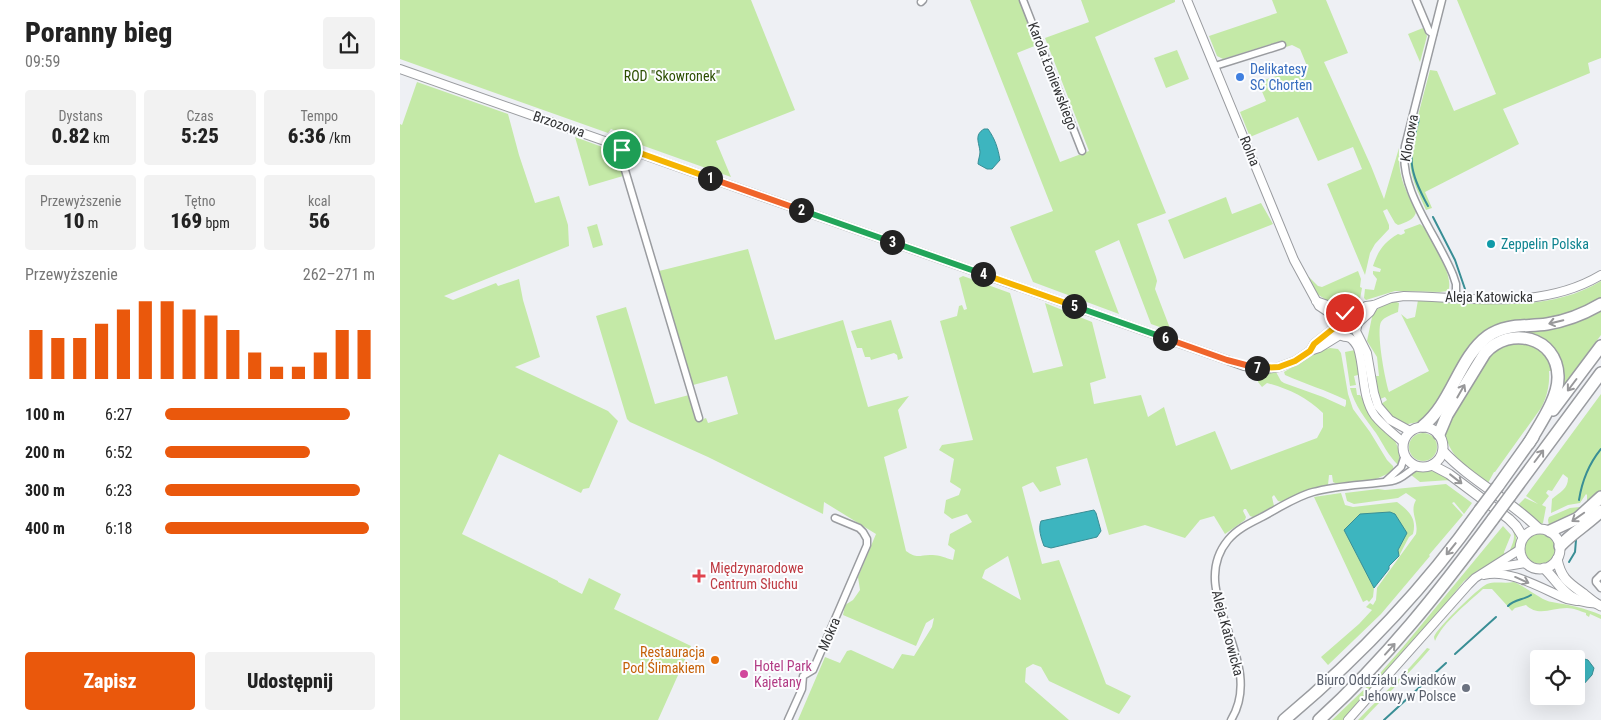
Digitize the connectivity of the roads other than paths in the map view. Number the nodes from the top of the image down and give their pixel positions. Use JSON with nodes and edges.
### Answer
{"nodes":[{"id":1,"x":1023,"y":0,"type":"edge"},
{"id":2,"x":1187,"y":0,"type":"edge"},
{"id":3,"x":1416,"y":0,"type":"edge"},
{"id":4,"x":1442,"y":0,"type":"edge"},
{"id":5,"x":1433,"y":34,"type":"junction"},
{"id":6,"x":1282,"y":45,"type":"dead end"},
{"id":7,"x":1215,"y":66,"type":"junction"},
{"id":8,"x":400,"y":69,"type":"edge"},
{"id":9,"x":623,"y":147,"type":"junction"},
{"id":10,"x":1082,"y":151,"type":"dead end"},
{"id":11,"x":1601,"y":275,"type":"edge"},
{"id":12,"x":1456,"y":298,"type":"junction"},
{"id":13,"x":1316,"y":300,"type":"junction"},
{"id":14,"x":1601,"y":304,"type":"edge"},
{"id":15,"x":1374,"y":305,"type":"junction"},
{"id":16,"x":1343,"y":313,"type":"junction"},
{"id":17,"x":1352,"y":315,"type":"junction"},
{"id":18,"x":1335,"y":319,"type":"junction"},
{"id":19,"x":1357,"y":327,"type":"junction"},
{"id":20,"x":1334,"y":328,"type":"junction"},
{"id":21,"x":1344,"y":336,"type":"junction"},
{"id":22,"x":1601,"y":346,"type":"edge"},
{"id":23,"x":1310,"y":351,"type":"junction"},
{"id":24,"x":1601,"y":373,"type":"edge"},
{"id":25,"x":1601,"y":383,"type":"edge"},
{"id":26,"x":1583,"y":398,"type":"junction"},
{"id":27,"x":699,"y":418,"type":"dead end"},
{"id":28,"x":1423,"y":426,"type":"junction"},
{"id":29,"x":1410,"y":431,"type":"junction"},
{"id":30,"x":1439,"y":434,"type":"junction"},
{"id":31,"x":1404,"y":442,"type":"junction"},
{"id":32,"x":1529,"y":443,"type":"junction"},
{"id":33,"x":1443,"y":450,"type":"junction"},
{"id":34,"x":1405,"y":456,"type":"junction"},
{"id":35,"x":1432,"y":465,"type":"junction"},
{"id":36,"x":1418,"y":466,"type":"junction"},
{"id":37,"x":1386,"y":481,"type":"junction"},
{"id":38,"x":1601,"y":497,"type":"edge"},
{"id":39,"x":1601,"y":511,"type":"edge"},
{"id":40,"x":835,"y":518,"type":"dead end"},
{"id":41,"x":1538,"y":528,"type":"junction"},
{"id":42,"x":1550,"y":531,"type":"junction"},
{"id":43,"x":1523,"y":537,"type":"junction"},
{"id":44,"x":1560,"y":546,"type":"junction"},
{"id":45,"x":1519,"y":550,"type":"junction"},
{"id":46,"x":1558,"y":558,"type":"junction"},
{"id":47,"x":1526,"y":563,"type":"junction"},
{"id":48,"x":1544,"y":568,"type":"junction"},
{"id":49,"x":1491,"y":569,"type":"junction"},
{"id":50,"x":1599,"y":577,"type":"edge"},
{"id":51,"x":1475,"y":578,"type":"junction"},
{"id":52,"x":1601,"y":588,"type":"edge"},
{"id":53,"x":1583,"y":602,"type":"junction"},
{"id":54,"x":1598,"y":604,"type":"edge"},
{"id":55,"x":788,"y":720,"type":"edge"},
{"id":56,"x":1231,"y":720,"type":"edge"},
{"id":57,"x":1284,"y":720,"type":"edge"},
{"id":58,"x":1318,"y":720,"type":"edge"},
{"id":59,"x":1348,"y":720,"type":"edge"}],
"edges":[{"from":1,"to":10,"type":"street","name":"Karola Łoniewskiego"},
{"from":2,"to":7,"type":"street","name":"Rolna"},
{"from":3,"to":5,"type":"street"},
{"from":4,"to":5,"type":"street","name":"Klonowa"},
{"from":5,"to":12,"type":"street","name":"Klonowa"},
{"from":6,"to":7,"type":"street"},
{"from":7,"to":13,"type":"street","name":"Rolna"},
{"from":8,"to":9,"type":"street","name":"Brzozowa"},
{"from":9,"to":23,"type":"street","name":"Brzozowa"},
{"from":9,"to":27,"type":"street"},
{"from":11,"to":12,"type":"street","name":"Aleja Katowicka"},
{"from":12,"to":15,"type":"street","name":"Aleja Katowicka"},
{"from":13,"to":16,"type":"street"},
{"from":13,"to":18,"type":"street","name":"Rolna"},
{"from":14,"to":28,"type":"highway","one_way":true},
{"from":15,"to":17,"type":"street","name":"Aleja Katowicka"},
{"from":15,"to":19,"type":"street","name":"Aleja Katowicka"},
{"from":16,"to":17,"type":"street"},
{"from":16,"to":18,"type":"street"},
{"from":17,"to":19,"type":"street"},
{"from":18,"to":20,"type":"street"},
{"from":19,"to":21,"type":"street"},
{"from":19,"to":29,"type":"street"},
{"from":20,"to":21,"type":"street"},
{"from":20,"to":23,"type":"street","name":"Brzozowa"},
{"from":21,"to":23,"type":"street","name":"Brzozowa"},
{"from":21,"to":31,"type":"street"},
{"from":22,"to":32,"type":"highway","one_way":true},
{"from":24,"to":26,"type":"highway"},
{"from":25,"to":26,"type":"highway"},
{"from":58,"to":26,"type":"highway","one_way":true,"bridge":true},
{"from":28,"to":29,"type":"main road"},
{"from":28,"to":30,"type":"main road"},
{"from":29,"to":31,"type":"main road"},
{"from":30,"to":32,"type":"highway","one_way":true},
{"from":30,"to":33,"type":"main road"},
{"from":31,"to":34,"type":"main road"},
{"from":32,"to":57,"type":"highway","one_way":true,"bridge":true},
{"from":33,"to":35,"type":"main road"},
{"from":33,"to":41,"type":"main road"},
{"from":34,"to":36,"type":"main road"},
{"from":34,"to":37,"type":"street"},
{"from":35,"to":36,"type":"main road"},
{"from":35,"to":43,"type":"main road","one_way":true},
{"from":36,"to":37,"type":"street","name":"Aleja Katowicka"},
{"from":37,"to":56,"type":"street","name":"Aleja Katowicka"},
{"from":38,"to":42,"type":"highway","one_way":true},
{"from":39,"to":44,"type":"highway"},
{"from":40,"to":55,"type":"street","name":"Mokra"},
{"from":41,"to":42,"type":"main road"},
{"from":41,"to":43,"type":"main road"},
{"from":42,"to":44,"type":"main road"},
{"from":43,"to":45,"type":"main road"},
{"from":44,"to":46,"type":"main road"},
{"from":45,"to":47,"type":"main road"},
{"from":45,"to":49,"type":"street"},
{"from":46,"to":48,"type":"main road"},
{"from":46,"to":54,"type":"main road"},
{"from":47,"to":48,"type":"main road"},
{"from":47,"to":49,"type":"street"},
{"from":48,"to":53,"type":"main road"},
{"from":49,"to":51,"type":"street"},
{"from":50,"to":52,"type":"street"},
{"from":51,"to":53,"type":"street","one_way":true},
{"from":51,"to":59,"type":"street"},
{"from":53,"to":54,"type":"main road"}]}
